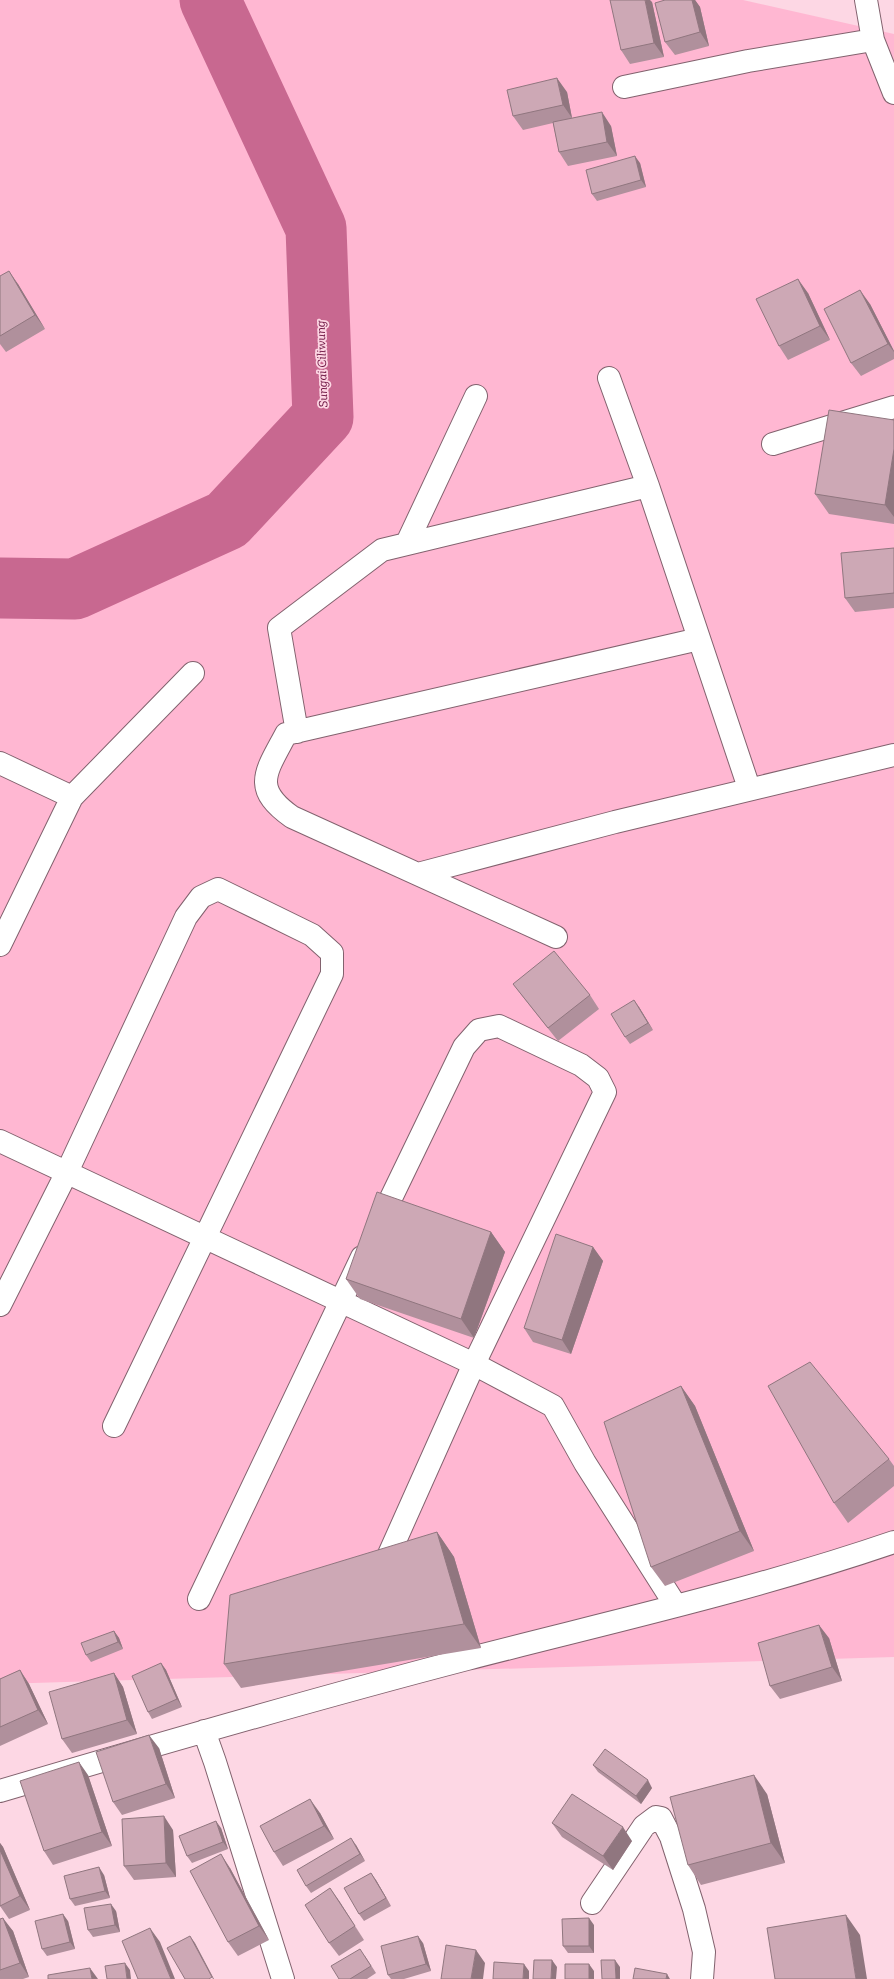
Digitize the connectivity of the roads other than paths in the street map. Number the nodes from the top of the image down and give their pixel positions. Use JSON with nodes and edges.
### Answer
{"nodes":[{"id":1,"x":866,"y":0,"type":"edge"},
{"id":2,"x":873,"y":40,"type":"junction"},
{"id":3,"x":624,"y":88,"type":"dead end"},
{"id":4,"x":894,"y":93,"type":"edge"},
{"id":5,"x":609,"y":378,"type":"dead end"},
{"id":6,"x":476,"y":396,"type":"dead end"},
{"id":7,"x":894,"y":407,"type":"edge"},
{"id":8,"x":773,"y":444,"type":"dead end"},
{"id":9,"x":648,"y":486,"type":"junction"},
{"id":10,"x":407,"y":543,"type":"junction"},
{"id":11,"x":699,"y":639,"type":"junction"},
{"id":12,"x":193,"y":673,"type":"dead end"},
{"id":13,"x":296,"y":732,"type":"junction"},
{"id":14,"x":894,"y":755,"type":"edge"},
{"id":15,"x":0,"y":764,"type":"edge"},
{"id":16,"x":749,"y":788,"type":"junction"},
{"id":17,"x":72,"y":797,"type":"junction"},
{"id":18,"x":418,"y":874,"type":"junction"},
{"id":19,"x":2,"y":935,"type":"edge"},
{"id":20,"x":556,"y":937,"type":"dead end"},
{"id":21,"x":0,"y":1141,"type":"edge"},
{"id":22,"x":67,"y":1172,"type":"junction"},
{"id":23,"x":205,"y":1238,"type":"junction"},
{"id":24,"x":341,"y":1302,"type":"junction"},
{"id":25,"x":0,"y":1305,"type":"edge"},
{"id":26,"x":474,"y":1364,"type":"junction"},
{"id":27,"x":114,"y":1426,"type":"dead end"},
{"id":28,"x":894,"y":1542,"type":"edge"},
{"id":29,"x":386,"y":1561,"type":"edge"},
{"id":30,"x":199,"y":1599,"type":"dead end"},
{"id":31,"x":676,"y":1606,"type":"junction"},
{"id":32,"x":204,"y":1730,"type":"junction"},
{"id":33,"x":0,"y":1791,"type":"edge"},
{"id":34,"x":592,"y":1903,"type":"dead end"},
{"id":35,"x":283,"y":1979,"type":"edge"},
{"id":36,"x":702,"y":1979,"type":"edge"}],
"edges":[{"from":1,"to":2,"type":"street"},
{"from":2,"to":3,"type":"street"},
{"from":2,"to":4,"type":"street"},
{"from":5,"to":9,"type":"street"},
{"from":6,"to":10,"type":"street"},
{"from":7,"to":8,"type":"street"},
{"from":9,"to":10,"type":"street"},
{"from":9,"to":11,"type":"street"},
{"from":10,"to":13,"type":"street"},
{"from":11,"to":13,"type":"street"},
{"from":11,"to":16,"type":"street"},
{"from":12,"to":17,"type":"street"},
{"from":13,"to":18,"type":"street"},
{"from":14,"to":16,"type":"street"},
{"from":15,"to":17,"type":"street"},
{"from":16,"to":18,"type":"street"},
{"from":17,"to":19,"type":"street"},
{"from":18,"to":20,"type":"street"},
{"from":21,"to":22,"type":"street"},
{"from":22,"to":23,"type":"street"},
{"from":22,"to":23,"type":"street"},
{"from":22,"to":25,"type":"street"},
{"from":23,"to":24,"type":"street"},
{"from":23,"to":27,"type":"street"},
{"from":24,"to":26,"type":"street"},
{"from":24,"to":26,"type":"street"},
{"from":24,"to":30,"type":"street"},
{"from":26,"to":29,"type":"street"},
{"from":26,"to":31,"type":"street"},
{"from":28,"to":31,"type":"street"},
{"from":31,"to":32,"type":"street"},
{"from":32,"to":33,"type":"street"},
{"from":32,"to":35,"type":"street"},
{"from":34,"to":36,"type":"street"}]}
